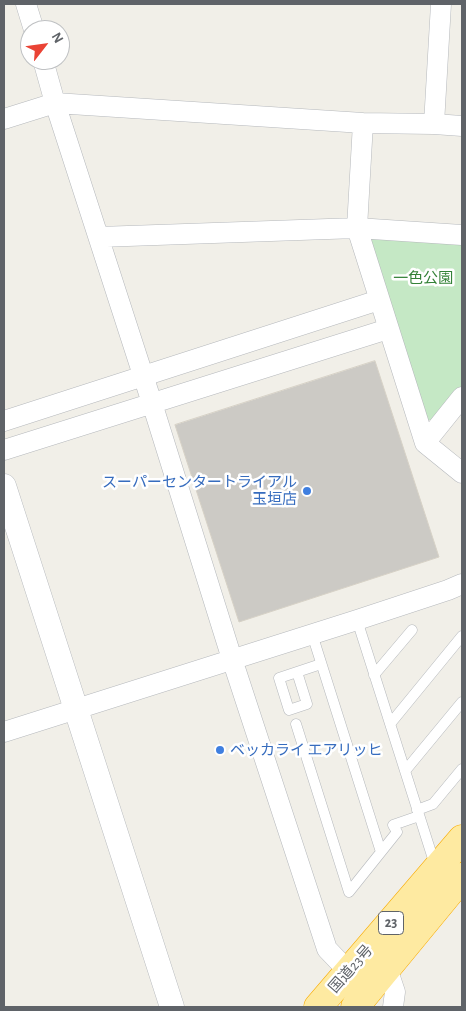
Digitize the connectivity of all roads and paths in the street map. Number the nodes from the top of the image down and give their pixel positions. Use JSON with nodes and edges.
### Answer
{"nodes":[{"id":1,"x":26,"y":4,"type":"edge"},
{"id":2,"x":441,"y":4,"type":"edge"},
{"id":3,"x":31,"y":20,"type":"edge"},
{"id":4,"x":46,"y":70,"type":"edge"},
{"id":5,"x":55,"y":103,"type":"junction"},
{"id":6,"x":4,"y":119,"type":"edge"},
{"id":7,"x":363,"y":123,"type":"junction"},
{"id":8,"x":434,"y":124,"type":"junction"},
{"id":9,"x":462,"y":126,"type":"edge"},
{"id":10,"x":357,"y":228,"type":"junction"},
{"id":11,"x":462,"y":235,"type":"edge"},
{"id":12,"x":99,"y":237,"type":"junction"},
{"id":13,"x":380,"y":300,"type":"junction"},
{"id":14,"x":388,"y":329,"type":"junction"},
{"id":15,"x":144,"y":376,"type":"junction"},
{"id":16,"x":462,"y":397,"type":"edge"},
{"id":17,"x":152,"y":403,"type":"junction"},
{"id":18,"x":4,"y":421,"type":"edge"},
{"id":19,"x":425,"y":443,"type":"junction"},
{"id":20,"x":4,"y":450,"type":"edge"},
{"id":21,"x":462,"y":473,"type":"edge"},
{"id":22,"x":4,"y":486,"type":"edge"},
{"id":23,"x":461,"y":585,"type":"edge"},
{"id":24,"x":357,"y":620,"type":"junction"},
{"id":25,"x":412,"y":630,"type":"dead end"},
{"id":26,"x":312,"y":634,"type":"junction"},
{"id":27,"x":462,"y":636,"type":"edge"},
{"id":28,"x":232,"y":659,"type":"junction"},
{"id":29,"x":322,"y":664,"type":"junction"},
{"id":30,"x":297,"y":672,"type":"dead end"},
{"id":31,"x":374,"y":675,"type":"junction"},
{"id":32,"x":462,"y":702,"type":"edge"},
{"id":33,"x":76,"y":708,"type":"junction"},
{"id":34,"x":296,"y":724,"type":"dead end"},
{"id":35,"x":390,"y":724,"type":"junction"},
{"id":36,"x":4,"y":732,"type":"edge"},
{"id":37,"x":462,"y":769,"type":"edge"},
{"id":38,"x":405,"y":772,"type":"junction"},
{"id":39,"x":418,"y":813,"type":"junction"},
{"id":40,"x":462,"y":839,"type":"edge"},
{"id":41,"x":381,"y":852,"type":"junction"},
{"id":42,"x":437,"y":870,"type":"junction"},
{"id":43,"x":462,"y":877,"type":"edge"},
{"id":44,"x":387,"y":968,"type":"junction"},
{"id":45,"x":349,"y":972,"type":"junction"},
{"id":46,"x":172,"y":1007,"type":"edge"},
{"id":47,"x":318,"y":1007,"type":"edge"},
{"id":48,"x":355,"y":1007,"type":"edge"},
{"id":49,"x":393,"y":1007,"type":"edge"}],
"edges":[{"from":1,"to":3,"type":"street"},
{"from":2,"to":8,"type":"street"},
{"from":4,"to":5,"type":"street"},
{"from":5,"to":6,"type":"street"},
{"from":5,"to":7,"type":"street"},
{"from":5,"to":12,"type":"street"},
{"from":7,"to":8,"type":"street"},
{"from":7,"to":10,"type":"street"},
{"from":8,"to":9,"type":"street"},
{"from":10,"to":11,"type":"street"},
{"from":10,"to":12,"type":"street"},
{"from":10,"to":13,"type":"street"},
{"from":12,"to":15,"type":"street"},
{"from":13,"to":14,"type":"street"},
{"from":13,"to":15,"type":"street"},
{"from":14,"to":17,"type":"street"},
{"from":14,"to":19,"type":"street"},
{"from":15,"to":17,"type":"street"},
{"from":15,"to":18,"type":"street"},
{"from":16,"to":19,"type":"street"},
{"from":17,"to":20,"type":"street"},
{"from":17,"to":28,"type":"street"},
{"from":19,"to":21,"type":"street"},
{"from":22,"to":33,"type":"street"},
{"from":23,"to":24,"type":"street"},
{"from":24,"to":26,"type":"street"},
{"from":24,"to":31,"type":"lane"},
{"from":25,"to":31,"type":"lane"},
{"from":26,"to":28,"type":"street"},
{"from":26,"to":29,"type":"lane"},
{"from":27,"to":35,"type":"lane"},
{"from":28,"to":33,"type":"street"},
{"from":28,"to":45,"type":"street"},
{"from":29,"to":30,"type":"lane"},
{"from":29,"to":41,"type":"lane"},
{"from":31,"to":35,"type":"lane"},
{"from":32,"to":38,"type":"lane"},
{"from":33,"to":36,"type":"street"},
{"from":33,"to":46,"type":"street"},
{"from":34,"to":41,"type":"lane"},
{"from":35,"to":38,"type":"lane"},
{"from":37,"to":39,"type":"lane"},
{"from":38,"to":39,"type":"lane"},
{"from":39,"to":41,"type":"lane"},
{"from":39,"to":42,"type":"lane"},
{"from":40,"to":42,"type":"highway","name":"国道23号","number":"23"},
{"from":42,"to":45,"type":"highway","name":"国道23号","number":"23"},
{"from":43,"to":44,"type":"highway","name":"国道23号","number":"23"},
{"from":44,"to":48,"type":"highway","name":"国道23号","number":"23"},
{"from":44,"to":49,"type":"street"},
{"from":45,"to":47,"type":"highway","name":"国道23号","number":"23"}]}
